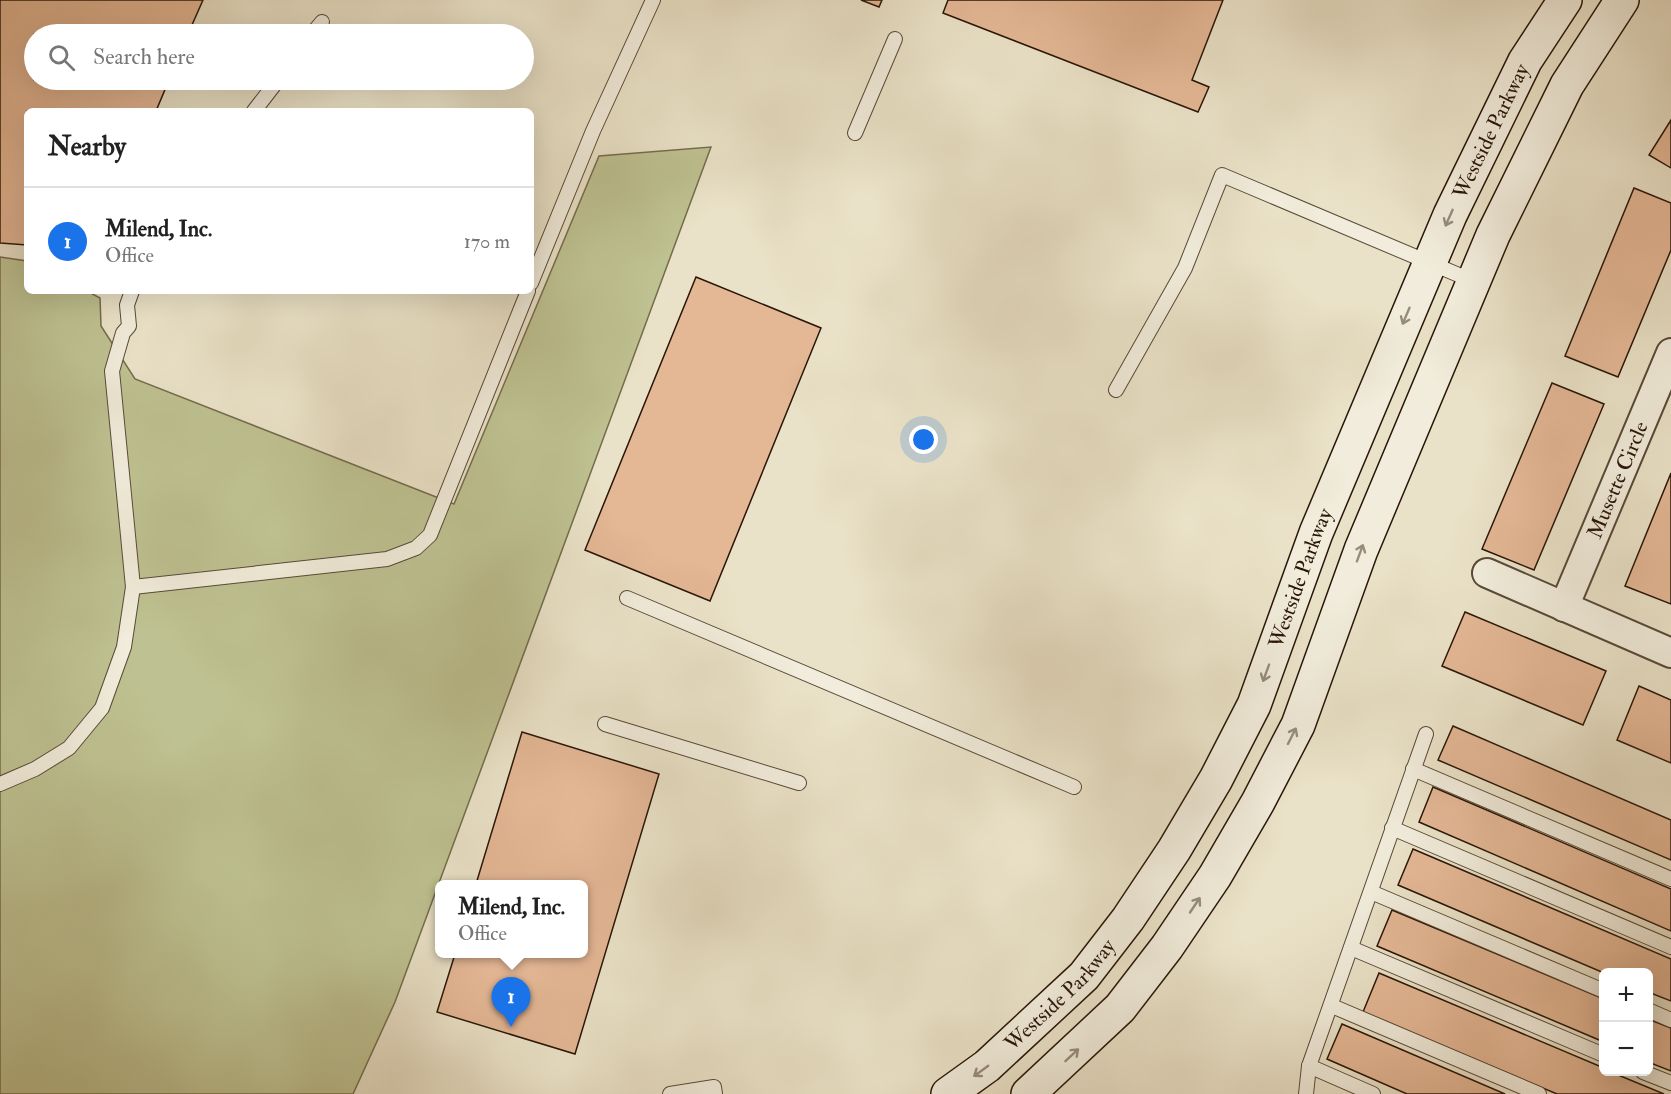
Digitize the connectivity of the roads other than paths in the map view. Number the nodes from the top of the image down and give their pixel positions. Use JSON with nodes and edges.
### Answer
{"nodes":[{"id":1,"x":652,"y":0,"type":"edge"},
{"id":2,"x":1565,"y":0,"type":"edge"},
{"id":3,"x":1622,"y":0,"type":"edge"},
{"id":4,"x":895,"y":39,"type":"dead end"},
{"id":5,"x":270,"y":90,"type":"edge"},
{"id":6,"x":256,"y":108,"type":"edge"},
{"id":7,"x":855,"y":133,"type":"dead end"},
{"id":8,"x":1430,"y":262,"type":"junction"},
{"id":9,"x":534,"y":276,"type":"edge"},
{"id":10,"x":1473,"y":281,"type":"junction"},
{"id":11,"x":131,"y":294,"type":"edge"},
{"id":12,"x":527,"y":294,"type":"edge"},
{"id":13,"x":1671,"y":352,"type":"edge"},
{"id":14,"x":1116,"y":390,"type":"dead end"},
{"id":15,"x":1487,"y":573,"type":"dead end"},
{"id":16,"x":134,"y":587,"type":"junction"},
{"id":17,"x":627,"y":598,"type":"dead end"},
{"id":18,"x":1564,"y":607,"type":"junction"},
{"id":19,"x":1671,"y":653,"type":"edge"},
{"id":20,"x":605,"y":724,"type":"dead end"},
{"id":21,"x":1426,"y":734,"type":"dead end"},
{"id":22,"x":1413,"y":769,"type":"junction"},
{"id":23,"x":799,"y":783,"type":"dead end"},
{"id":24,"x":0,"y":784,"type":"edge"},
{"id":25,"x":1074,"y":787,"type":"dead end"},
{"id":26,"x":1392,"y":828,"type":"junction"},
{"id":27,"x":1671,"y":879,"type":"edge"},
{"id":28,"x":1371,"y":892,"type":"junction"},
{"id":29,"x":1671,"y":947,"type":"edge"},
{"id":30,"x":1351,"y":948,"type":"junction"},
{"id":31,"x":1599,"y":989,"type":"edge"},
{"id":32,"x":1332,"y":1006,"type":"junction"},
{"id":33,"x":1653,"y":1012,"type":"edge"},
{"id":34,"x":1671,"y":1020,"type":"edge"},
{"id":35,"x":1599,"y":1053,"type":"edge"},
{"id":36,"x":1309,"y":1066,"type":"junction"},
{"id":37,"x":1653,"y":1075,"type":"edge"},
{"id":38,"x":1671,"y":1083,"type":"edge"},
{"id":39,"x":670,"y":1094,"type":"edge"},
{"id":40,"x":715,"y":1094,"type":"edge"},
{"id":41,"x":948,"y":1094,"type":"edge"},
{"id":42,"x":1028,"y":1094,"type":"edge"},
{"id":43,"x":1306,"y":1094,"type":"edge"},
{"id":44,"x":1373,"y":1094,"type":"edge"},
{"id":45,"x":1539,"y":1094,"type":"edge"}],
"edges":[{"from":1,"to":9,"type":"lane"},
{"from":2,"to":8,"type":"main road","name":"Westside Parkway","one_way":true},
{"from":3,"to":10,"type":"main road"},
{"from":4,"to":7,"type":"lane"},
{"from":5,"to":6,"type":"lane"},
{"from":8,"to":10,"type":"lane"},
{"from":8,"to":14,"type":"lane"},
{"from":8,"to":41,"type":"main road","name":"Westside Parkway","one_way":true},
{"from":42,"to":10,"type":"main road","one_way":true},
{"from":11,"to":16,"type":"lane"},
{"from":12,"to":16,"type":"lane"},
{"from":13,"to":18,"type":"street","name":"Musette Circle"},
{"from":15,"to":18,"type":"street"},
{"from":16,"to":24,"type":"lane"},
{"from":17,"to":25,"type":"lane"},
{"from":18,"to":19,"type":"street"},
{"from":20,"to":23,"type":"lane"},
{"from":21,"to":22,"type":"lane"},
{"from":22,"to":26,"type":"lane"},
{"from":22,"to":27,"type":"lane"},
{"from":26,"to":28,"type":"lane"},
{"from":26,"to":29,"type":"lane"},
{"from":28,"to":30,"type":"lane"},
{"from":28,"to":31,"type":"lane"},
{"from":30,"to":32,"type":"lane"},
{"from":30,"to":35,"type":"lane"},
{"from":32,"to":36,"type":"lane"},
{"from":32,"to":45,"type":"lane"},
{"from":33,"to":34,"type":"lane"},
{"from":36,"to":43,"type":"lane"},
{"from":36,"to":44,"type":"lane"},
{"from":37,"to":38,"type":"lane"},
{"from":39,"to":40,"type":"lane"}]}
